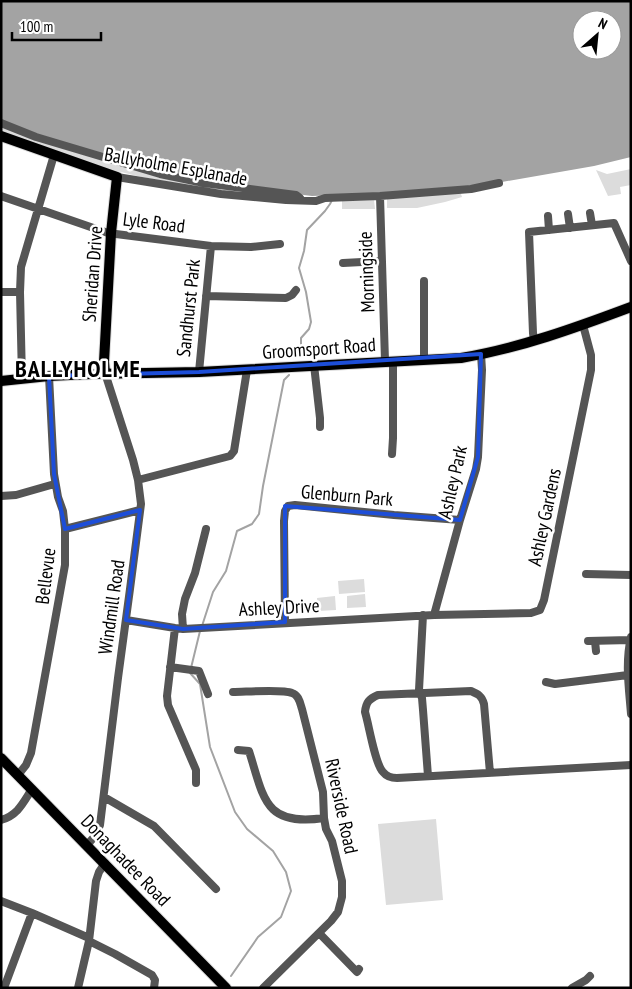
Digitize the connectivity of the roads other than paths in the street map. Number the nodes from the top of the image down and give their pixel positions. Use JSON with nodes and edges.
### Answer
{"nodes":[{"id":1,"x":1,"y":123,"type":"edge"},
{"id":2,"x":1,"y":136,"type":"edge"},
{"id":3,"x":54,"y":155,"type":"junction"},
{"id":4,"x":117,"y":176,"type":"junction"},
{"id":5,"x":500,"y":183,"type":"dead end"},
{"id":6,"x":1,"y":196,"type":"edge"},
{"id":7,"x":380,"y":196,"type":"junction"},
{"id":8,"x":304,"y":200,"type":"junction"},
{"id":9,"x":38,"y":210,"type":"junction"},
{"id":10,"x":590,"y":213,"type":"dead end"},
{"id":11,"x":568,"y":214,"type":"dead end"},
{"id":12,"x":548,"y":216,"type":"dead end"},
{"id":13,"x":592,"y":225,"type":"junction"},
{"id":14,"x":570,"y":228,"type":"junction"},
{"id":15,"x":549,"y":230,"type":"junction"},
{"id":16,"x":111,"y":233,"type":"junction"},
{"id":17,"x":280,"y":244,"type":"dead end"},
{"id":18,"x":211,"y":246,"type":"junction"},
{"id":19,"x":381,"y":261,"type":"junction"},
{"id":20,"x":631,"y":261,"type":"edge"},
{"id":21,"x":343,"y":264,"type":"dead end"},
{"id":22,"x":424,"y":281,"type":"dead end"},
{"id":23,"x":296,"y":290,"type":"dead end"},
{"id":24,"x":1,"y":292,"type":"edge"},
{"id":25,"x":20,"y":292,"type":"junction"},
{"id":26,"x":206,"y":296,"type":"junction"},
{"id":27,"x":631,"y":307,"type":"edge"},
{"id":28,"x":583,"y":325,"type":"junction"},
{"id":29,"x":534,"y":341,"type":"junction"},
{"id":30,"x":481,"y":354,"type":"junction"},
{"id":31,"x":424,"y":360,"type":"junction"},
{"id":32,"x":389,"y":361,"type":"junction"},
{"id":33,"x":314,"y":365,"type":"junction"},
{"id":34,"x":247,"y":370,"type":"junction"},
{"id":35,"x":198,"y":372,"type":"junction"},
{"id":36,"x":105,"y":373,"type":"junction"},
{"id":37,"x":49,"y":376,"type":"junction"},
{"id":38,"x":22,"y":379,"type":"junction"},
{"id":39,"x":1,"y":381,"type":"edge"},
{"id":40,"x":320,"y":427,"type":"dead end"},
{"id":41,"x":392,"y":454,"type":"dead end"},
{"id":42,"x":138,"y":480,"type":"junction"},
{"id":43,"x":55,"y":485,"type":"junction"},
{"id":44,"x":1,"y":496,"type":"edge"},
{"id":45,"x":140,"y":510,"type":"junction"},
{"id":46,"x":460,"y":520,"type":"junction"},
{"id":47,"x":65,"y":529,"type":"junction"},
{"id":48,"x":206,"y":530,"type":"dead end"},
{"id":49,"x":586,"y":574,"type":"dead end"},
{"id":50,"x":631,"y":575,"type":"edge"},
{"id":51,"x":423,"y":615,"type":"junction"},
{"id":52,"x":434,"y":615,"type":"junction"},
{"id":53,"x":126,"y":620,"type":"junction"},
{"id":54,"x":284,"y":622,"type":"junction"},
{"id":55,"x":179,"y":629,"type":"junction"},
{"id":56,"x":630,"y":639,"type":"edge"},
{"id":57,"x":596,"y":651,"type":"dead end"},
{"id":58,"x":170,"y":667,"type":"junction"},
{"id":59,"x":628,"y":675,"type":"junction"},
{"id":60,"x":546,"y":682,"type":"dead end"},
{"id":61,"x":233,"y":692,"type":"dead end"},
{"id":62,"x":208,"y":694,"type":"dead end"},
{"id":63,"x":421,"y":696,"type":"junction"},
{"id":64,"x":631,"y":714,"type":"edge"},
{"id":65,"x":238,"y":750,"type":"dead end"},
{"id":66,"x":1,"y":758,"type":"edge"},
{"id":67,"x":631,"y":765,"type":"edge"},
{"id":68,"x":490,"y":773,"type":"junction"},
{"id":69,"x":18,"y":775,"type":"junction"},
{"id":70,"x":428,"y":776,"type":"junction"},
{"id":71,"x":196,"y":783,"type":"dead end"},
{"id":72,"x":32,"y":788,"type":"junction"},
{"id":73,"x":104,"y":797,"type":"junction"},
{"id":74,"x":324,"y":818,"type":"junction"},
{"id":75,"x":1,"y":820,"type":"edge"},
{"id":76,"x":87,"y":845,"type":"junction"},
{"id":77,"x":104,"y":863,"type":"junction"},
{"id":78,"x":216,"y":889,"type":"dead end"},
{"id":79,"x":1,"y":901,"type":"edge"},
{"id":80,"x":32,"y":913,"type":"junction"},
{"id":81,"x":319,"y":932,"type":"junction"},
{"id":82,"x":89,"y":939,"type":"junction"},
{"id":83,"x":359,"y":969,"type":"dead end"},
{"id":84,"x":590,"y":976,"type":"dead end"},
{"id":85,"x":4,"y":988,"type":"edge"},
{"id":86,"x":78,"y":988,"type":"edge"},
{"id":87,"x":154,"y":988,"type":"edge"},
{"id":88,"x":226,"y":988,"type":"edge"},
{"id":89,"x":263,"y":988,"type":"edge"},
{"id":90,"x":572,"y":988,"type":"edge"}],
"edges":[{"from":1,"to":8,"type":"street"},
{"from":2,"to":3,"type":"main road","name":"Ballyholme Esplanade"},
{"from":3,"to":4,"type":"main road","name":"Ballyholme Esplanade"},
{"from":3,"to":9,"type":"street"},
{"from":4,"to":8,"type":"street","name":"Ballyholme Esplanade"},
{"from":4,"to":16,"type":"main road","name":"Sheridan Drive"},
{"from":5,"to":7,"type":"street","name":"Ballyholme Esplanade"},
{"from":6,"to":9,"type":"street","name":"Lyle Road"},
{"from":7,"to":8,"type":"street","name":"Ballyholme Esplanade"},
{"from":7,"to":19,"type":"street","name":"Morningside"},
{"from":9,"to":16,"type":"street","name":"Lyle Road"},
{"from":9,"to":25,"type":"street"},
{"from":10,"to":13,"type":"street"},
{"from":11,"to":14,"type":"street"},
{"from":12,"to":15,"type":"street"},
{"from":13,"to":14,"type":"street"},
{"from":13,"to":20,"type":"street"},
{"from":14,"to":15,"type":"street"},
{"from":15,"to":29,"type":"street"},
{"from":16,"to":18,"type":"street","name":"Lyle Road"},
{"from":16,"to":36,"type":"main road","name":"Sheridan Drive"},
{"from":17,"to":18,"type":"street","name":"Lyle Road"},
{"from":18,"to":26,"type":"street","name":"Sandhurst Park"},
{"from":19,"to":21,"type":"street"},
{"from":19,"to":32,"type":"street","name":"Morningside"},
{"from":22,"to":31,"type":"street"},
{"from":23,"to":26,"type":"street"},
{"from":24,"to":25,"type":"street"},
{"from":25,"to":38,"type":"street"},
{"from":26,"to":35,"type":"street","name":"Sandhurst Park"},
{"from":27,"to":28,"type":"main road","name":"Groomsport Road"},
{"from":28,"to":29,"type":"main road","name":"Groomsport Road"},
{"from":28,"to":52,"type":"street","name":"Ashley Gardens"},
{"from":29,"to":30,"type":"main road","name":"Groomsport Road"},
{"from":30,"to":31,"type":"main road","name":"Groomsport Road"},
{"from":30,"to":46,"type":"street","name":"Ashley Park"},
{"from":31,"to":32,"type":"main road","name":"Groomsport Road"},
{"from":32,"to":33,"type":"main road","name":"Groomsport Road"},
{"from":32,"to":41,"type":"street","name":"Morningside"},
{"from":33,"to":34,"type":"main road","name":"Groomsport Road"},
{"from":33,"to":40,"type":"street"},
{"from":34,"to":35,"type":"main road","name":"Groomsport Road"},
{"from":34,"to":42,"type":"street"},
{"from":35,"to":36,"type":"main road","name":"Groomsport Road"},
{"from":36,"to":37,"type":"main road","name":"Groomsport Road"},
{"from":36,"to":42,"type":"street","name":"Windmill Road"},
{"from":37,"to":38,"type":"main road","name":"Groomsport Road"},
{"from":37,"to":43,"type":"street","name":"Bellevue"},
{"from":38,"to":39,"type":"main road","name":"Groomsport Road"},
{"from":42,"to":45,"type":"street","name":"Windmill Road"},
{"from":43,"to":44,"type":"street"},
{"from":43,"to":47,"type":"street","name":"Bellevue"},
{"from":45,"to":47,"type":"street"},
{"from":45,"to":53,"type":"street","name":"Windmill Road"},
{"from":46,"to":52,"type":"street","name":"Ashley Park"},
{"from":46,"to":54,"type":"street","name":"Glenburn Park"},
{"from":47,"to":69,"type":"street","name":"Bellevue"},
{"from":48,"to":55,"type":"street"},
{"from":49,"to":50,"type":"street"},
{"from":51,"to":52,"type":"street","name":"Ashley Drive"},
{"from":51,"to":54,"type":"street","name":"Ashley Drive"},
{"from":51,"to":63,"type":"street"},
{"from":53,"to":55,"type":"street","name":"Ashley Drive"},
{"from":53,"to":73,"type":"street","name":"Windmill Road"},
{"from":54,"to":55,"type":"street","name":"Ashley Drive"},
{"from":55,"to":58,"type":"street"},
{"from":56,"to":57,"type":"street"},
{"from":56,"to":59,"type":"street"},
{"from":58,"to":62,"type":"street"},
{"from":58,"to":71,"type":"street"},
{"from":59,"to":60,"type":"street"},
{"from":59,"to":64,"type":"street"},
{"from":61,"to":74,"type":"street","name":"Riverside Road"},
{"from":63,"to":68,"type":"street"},
{"from":63,"to":70,"type":"street"},
{"from":63,"to":70,"type":"street"},
{"from":65,"to":74,"type":"street"},
{"from":66,"to":69,"type":"main road","name":"Donaghadee Road"},
{"from":67,"to":68,"type":"street"},
{"from":68,"to":70,"type":"street"},
{"from":69,"to":72,"type":"main road","name":"Donaghadee Road"},
{"from":72,"to":75,"type":"street"},
{"from":72,"to":76,"type":"main road","name":"Donaghadee Road"},
{"from":73,"to":76,"type":"street","name":"Windmill Road"},
{"from":73,"to":78,"type":"street"},
{"from":74,"to":81,"type":"street","name":"Riverside Road"},
{"from":76,"to":77,"type":"main road","name":"Donaghadee Road"},
{"from":77,"to":82,"type":"street"},
{"from":77,"to":88,"type":"main road","name":"Donaghadee Road"},
{"from":79,"to":80,"type":"street"},
{"from":80,"to":82,"type":"street"},
{"from":80,"to":85,"type":"street"},
{"from":81,"to":83,"type":"street"},
{"from":81,"to":89,"type":"street","name":"Riverside Road"},
{"from":82,"to":86,"type":"street"},
{"from":82,"to":87,"type":"street"},
{"from":84,"to":90,"type":"street"}]}
